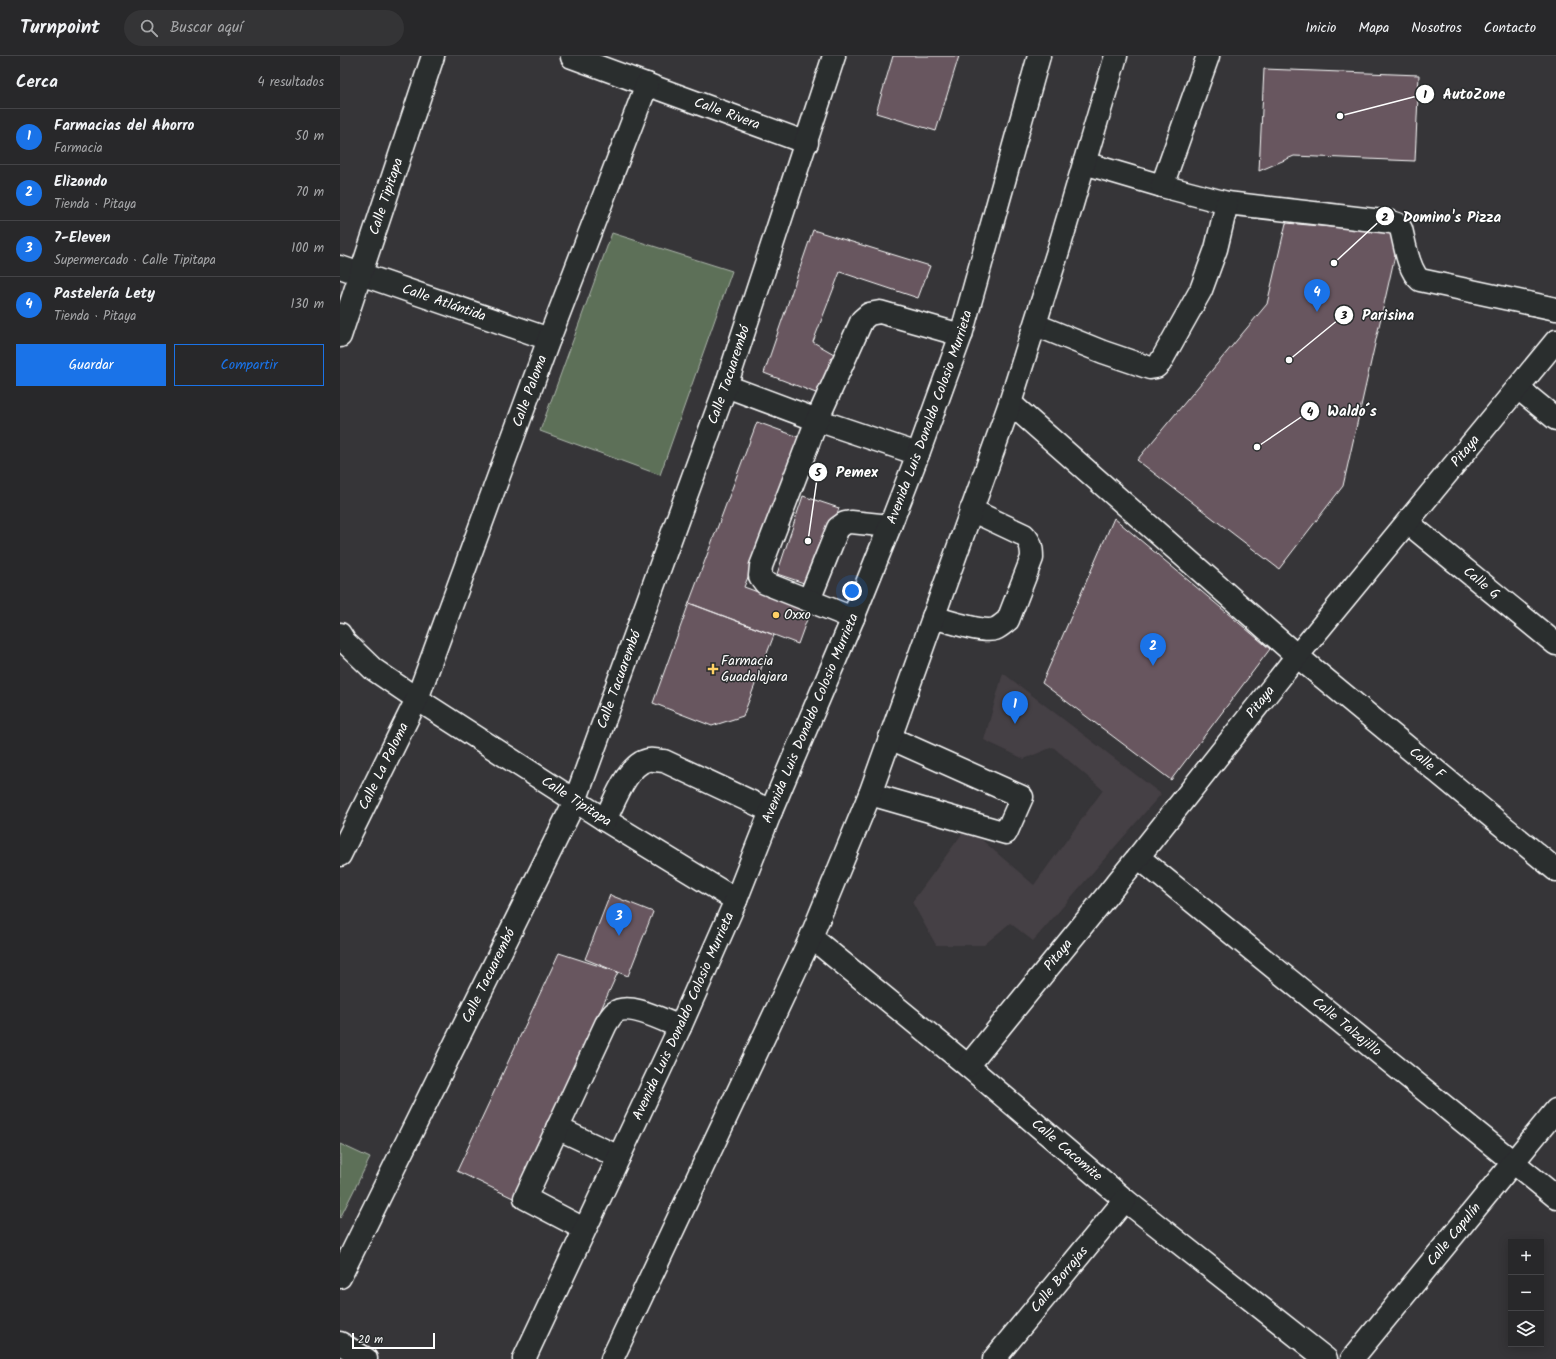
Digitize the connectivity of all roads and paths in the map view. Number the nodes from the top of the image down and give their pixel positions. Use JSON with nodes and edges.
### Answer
{"nodes":[{"id":1,"x":433,"y":56,"type":"edge"},
{"id":2,"x":572,"y":56,"type":"edge"},
{"id":3,"x":834,"y":56,"type":"edge"},
{"id":4,"x":1039,"y":56,"type":"edge"},
{"id":5,"x":1116,"y":56,"type":"edge"},
{"id":6,"x":1208,"y":56,"type":"edge"},
{"id":7,"x":647,"y":84,"type":"junction"},
{"id":8,"x":807,"y":143,"type":"junction"},
{"id":9,"x":1084,"y":164,"type":"junction"},
{"id":10,"x":1162,"y":186,"type":"junction"},
{"id":11,"x":1227,"y":203,"type":"junction"},
{"id":12,"x":340,"y":267,"type":"edge"},
{"id":13,"x":361,"y":274,"type":"junction"},
{"id":14,"x":1556,"y":309,"type":"edge"},
{"id":15,"x":1036,"y":325,"type":"junction"},
{"id":16,"x":961,"y":335,"type":"junction"},
{"id":17,"x":340,"y":336,"type":"edge"},
{"id":18,"x":549,"y":339,"type":"junction"},
{"id":19,"x":1556,"y":341,"type":"edge"},
{"id":20,"x":726,"y":386,"type":"junction"},
{"id":21,"x":1518,"y":388,"type":"junction"},
{"id":22,"x":1010,"y":402,"type":"junction"},
{"id":23,"x":1556,"y":419,"type":"edge"},
{"id":24,"x":817,"y":420,"type":"junction"},
{"id":25,"x":918,"y":454,"type":"junction"},
{"id":26,"x":971,"y":510,"type":"junction"},
{"id":27,"x":1408,"y":523,"type":"junction"},
{"id":28,"x":890,"y":526,"type":"junction"},
{"id":29,"x":809,"y":600,"type":"junction"},
{"id":30,"x":933,"y":617,"type":"junction"},
{"id":31,"x":853,"y":618,"type":"junction"},
{"id":32,"x":340,"y":634,"type":"edge"},
{"id":33,"x":1556,"y":644,"type":"edge"},
{"id":34,"x":1297,"y":656,"type":"junction"},
{"id":35,"x":417,"y":699,"type":"junction"},
{"id":36,"x":890,"y":738,"type":"junction"},
{"id":37,"x":870,"y":794,"type":"junction"},
{"id":38,"x":575,"y":801,"type":"junction"},
{"id":39,"x":771,"y":811,"type":"junction"},
{"id":40,"x":605,"y":820,"type":"junction"},
{"id":41,"x":340,"y":855,"type":"edge"},
{"id":42,"x":1138,"y":857,"type":"junction"},
{"id":43,"x":1556,"y":870,"type":"edge"},
{"id":44,"x":736,"y":900,"type":"junction"},
{"id":45,"x":811,"y":937,"type":"junction"},
{"id":46,"x":680,"y":1027,"type":"junction"},
{"id":47,"x":968,"y":1066,"type":"junction"},
{"id":48,"x":1556,"y":1110,"type":"edge"},
{"id":49,"x":557,"y":1128,"type":"junction"},
{"id":50,"x":618,"y":1157,"type":"junction"},
{"id":51,"x":1513,"y":1161,"type":"junction"},
{"id":52,"x":1556,"y":1197,"type":"edge"},
{"id":53,"x":1125,"y":1200,"type":"junction"},
{"id":54,"x":584,"y":1229,"type":"junction"},
{"id":55,"x":340,"y":1277,"type":"edge"},
{"id":56,"x":340,"y":1343,"type":"edge"},
{"id":57,"x":366,"y":1359,"type":"edge"},
{"id":58,"x":524,"y":1359,"type":"edge"},
{"id":59,"x":612,"y":1359,"type":"edge"},
{"id":60,"x":994,"y":1359,"type":"edge"},
{"id":61,"x":1326,"y":1359,"type":"edge"},
{"id":62,"x":1352,"y":1359,"type":"edge"}],
"edges":[{"from":1,"to":13,"type":"street","name":"Calle Tipitapa"},
{"from":2,"to":7,"type":"street","name":"Calle Rivera"},
{"from":3,"to":8,"type":"street","name":"Calle Tacuarembó"},
{"from":4,"to":16,"type":"street","name":"Avenida Luis Donaldo Colosio Murrieta"},
{"from":5,"to":9,"type":"street"},
{"from":6,"to":10,"type":"street"},
{"from":7,"to":8,"type":"street","name":"Calle Rivera"},
{"from":7,"to":18,"type":"street","name":"Calle Paloma"},
{"from":8,"to":20,"type":"street","name":"Calle Tacuarembó"},
{"from":9,"to":10,"type":"street"},
{"from":9,"to":15,"type":"street"},
{"from":10,"to":11,"type":"street"},
{"from":11,"to":14,"type":"street"},
{"from":11,"to":15,"type":"street"},
{"from":12,"to":13,"type":"street","name":"Calle Atlántida"},
{"from":13,"to":17,"type":"street","name":"Calle Tipitapa"},
{"from":13,"to":18,"type":"street","name":"Calle Atlántida"},
{"from":15,"to":22,"type":"street"},
{"from":16,"to":24,"type":"street"},
{"from":16,"to":25,"type":"street","name":"Avenida Luis Donaldo Colosio Murrieta"},
{"from":18,"to":35,"type":"street","name":"Calle Paloma"},
{"from":19,"to":21,"type":"street","name":"Pitaya"},
{"from":20,"to":24,"type":"street"},
{"from":20,"to":38,"type":"street","name":"Calle Tacuarembó"},
{"from":21,"to":23,"type":"street"},
{"from":21,"to":27,"type":"street","name":"Pitaya"},
{"from":22,"to":26,"type":"street"},
{"from":22,"to":34,"type":"street","name":"Calle F"},
{"from":24,"to":25,"type":"street"},
{"from":24,"to":29,"type":"street"},
{"from":25,"to":28,"type":"street","name":"Avenida Luis Donaldo Colosio Murrieta"},
{"from":26,"to":30,"type":"street"},
{"from":26,"to":30,"type":"street"},
{"from":27,"to":33,"type":"street","name":"Calle G"},
{"from":27,"to":34,"type":"street","name":"Pitaya"},
{"from":28,"to":29,"type":"street"},
{"from":28,"to":31,"type":"street","name":"Avenida Luis Donaldo Colosio Murrieta"},
{"from":29,"to":31,"type":"street"},
{"from":30,"to":36,"type":"street"},
{"from":31,"to":39,"type":"street","name":"Avenida Luis Donaldo Colosio Murrieta"},
{"from":32,"to":35,"type":"street","name":"Calle Tipitapa"},
{"from":34,"to":42,"type":"street","name":"Pitaya"},
{"from":34,"to":43,"type":"street","name":"Calle F"},
{"from":35,"to":38,"type":"street","name":"Calle Tipitapa"},
{"from":35,"to":41,"type":"street","name":"Calle La Paloma"},
{"from":36,"to":37,"type":"street"},
{"from":36,"to":37,"type":"street"},
{"from":37,"to":45,"type":"street"},
{"from":38,"to":40,"type":"street","name":"Calle Tipitapa"},
{"from":38,"to":55,"type":"street","name":"Calle Tacuarembó"},
{"from":39,"to":40,"type":"street"},
{"from":39,"to":44,"type":"street","name":"Avenida Luis Donaldo Colosio Murrieta"},
{"from":40,"to":44,"type":"street","name":"Calle Tipitapa"},
{"from":42,"to":47,"type":"street","name":"Pitaya"},
{"from":42,"to":51,"type":"street","name":"Calle Talzajillo"},
{"from":44,"to":46,"type":"street","name":"Avenida Luis Donaldo Colosio Murrieta"},
{"from":45,"to":47,"type":"street","name":"Calle Cacomite"},
{"from":45,"to":59,"type":"street"},
{"from":46,"to":49,"type":"street"},
{"from":46,"to":50,"type":"street","name":"Avenida Luis Donaldo Colosio Murrieta"},
{"from":47,"to":53,"type":"street","name":"Calle Cacomite"},
{"from":48,"to":51,"type":"street","name":"Calle Capulín"},
{"from":49,"to":50,"type":"street"},
{"from":49,"to":54,"type":"street"},
{"from":50,"to":54,"type":"street","name":"Avenida Luis Donaldo Colosio Murrieta"},
{"from":51,"to":52,"type":"street","name":"Calle Talzajillo"},
{"from":51,"to":62,"type":"street","name":"Calle Capulín"},
{"from":53,"to":60,"type":"street","name":"Calle Borrajas"},
{"from":53,"to":61,"type":"street","name":"Calle Cacomite"},
{"from":54,"to":58,"type":"street","name":"Avenida Luis Donaldo Colosio Murrieta"},
{"from":56,"to":57,"type":"street"}]}
